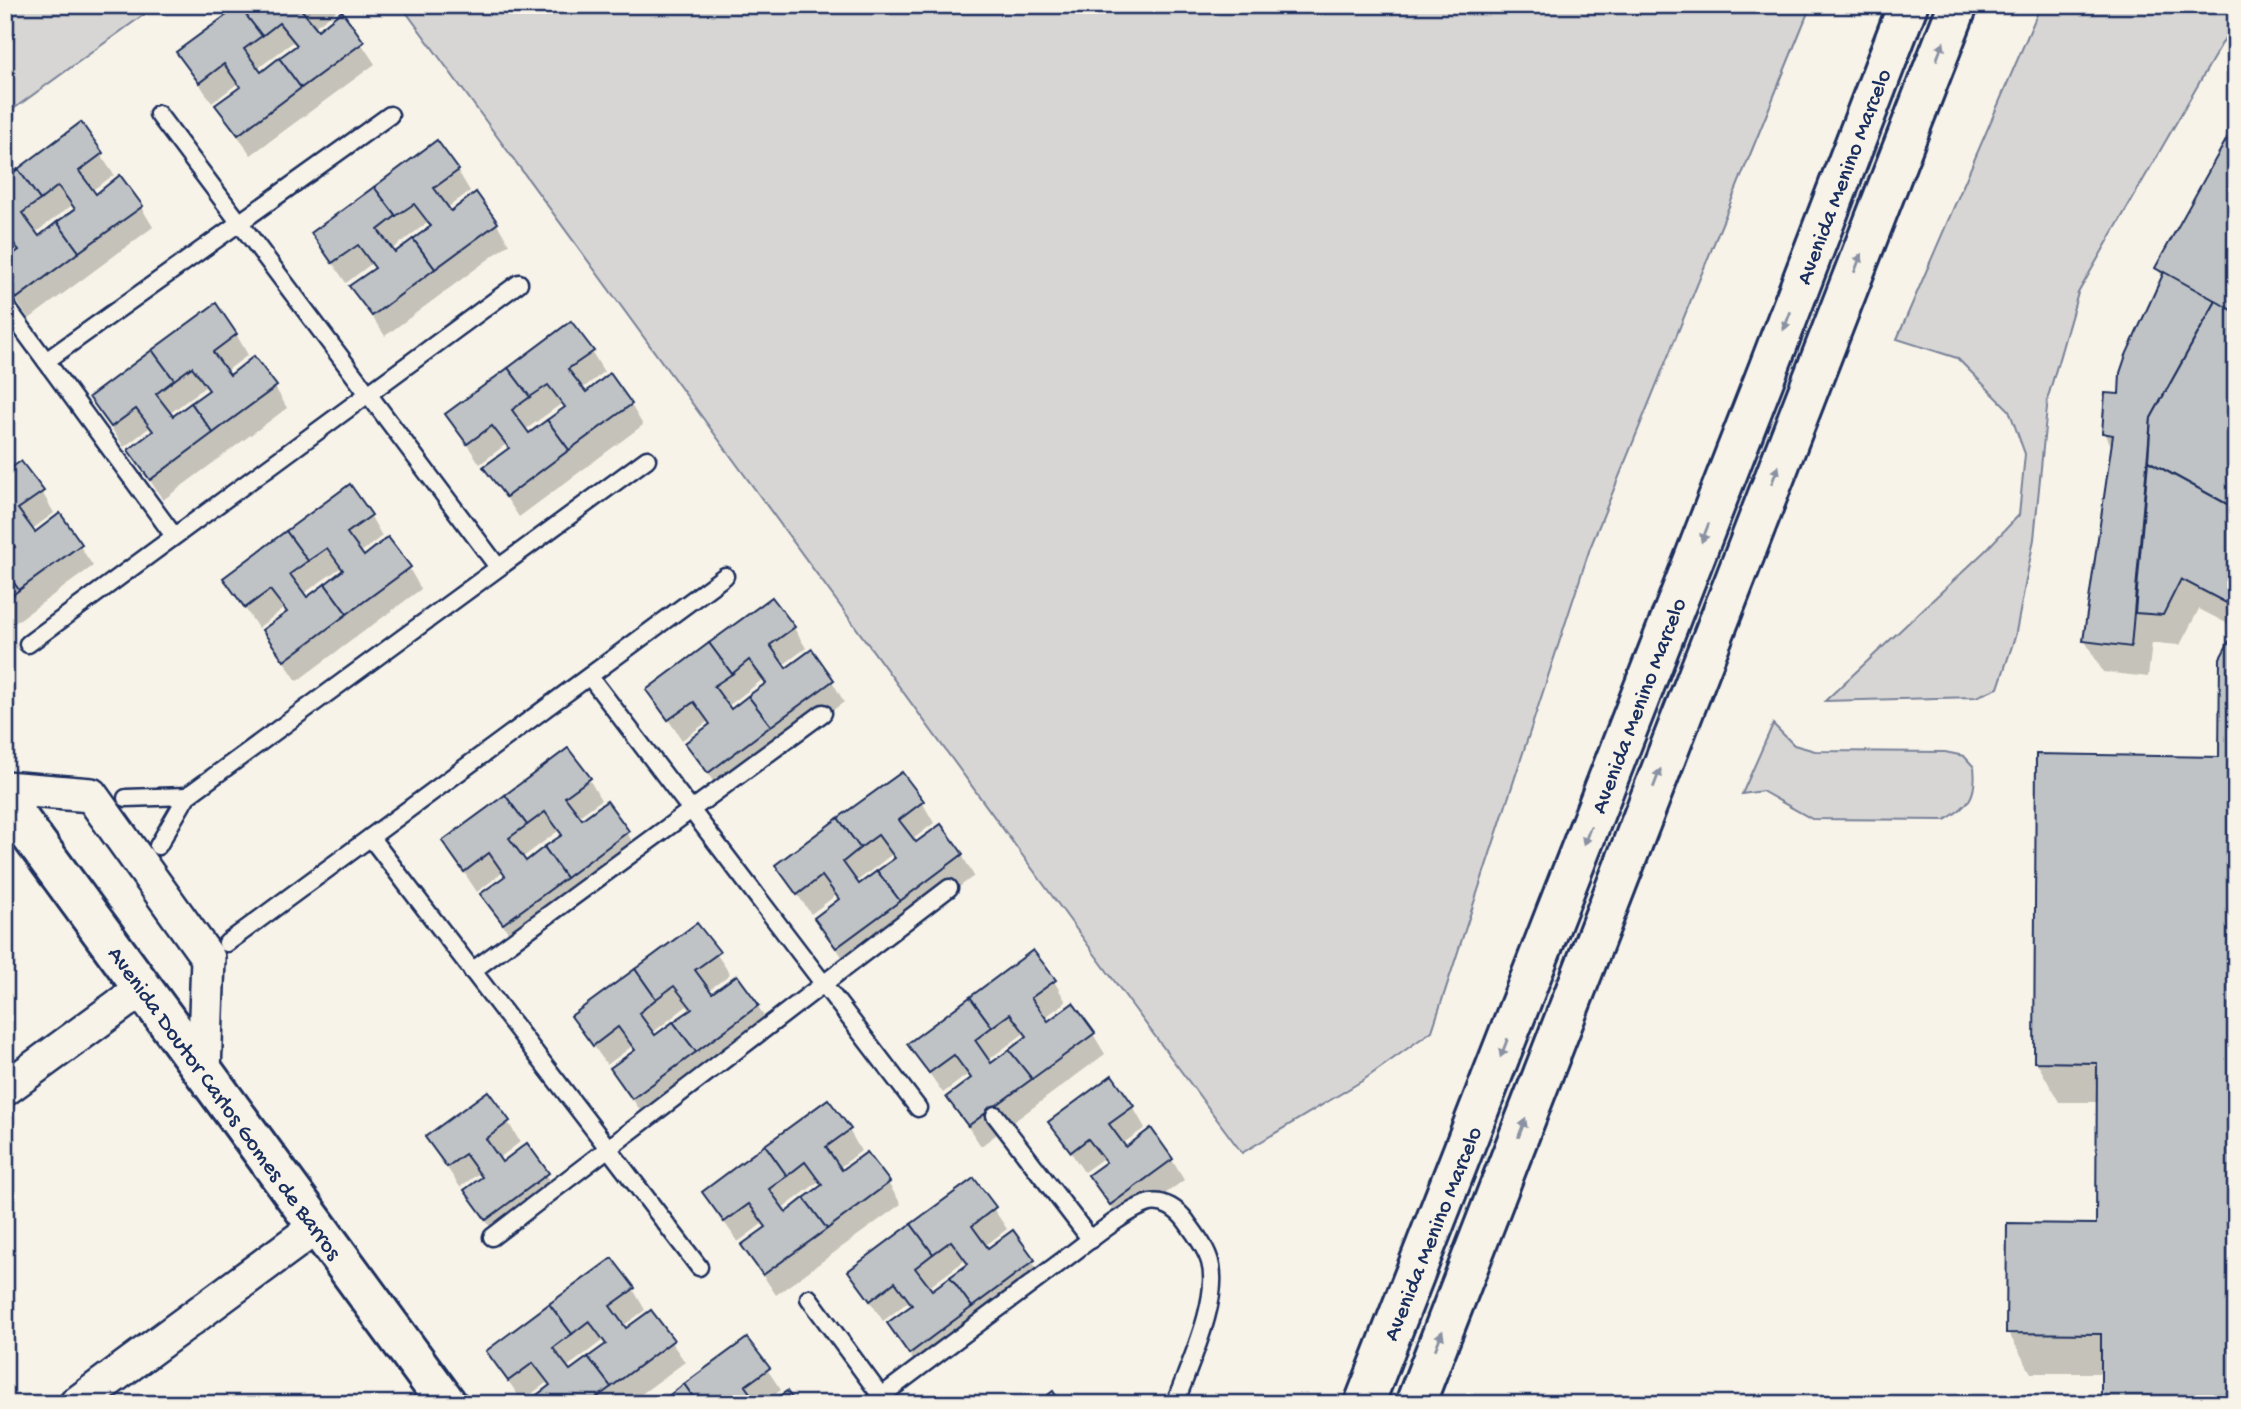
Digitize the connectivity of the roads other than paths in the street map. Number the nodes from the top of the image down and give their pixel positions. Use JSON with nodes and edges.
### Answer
{"nodes":[{"id":1,"x":1908,"y":5,"type":"edge"},
{"id":2,"x":1958,"y":5,"type":"edge"},
{"id":3,"x":158,"y":114,"type":"dead end"},
{"id":4,"x":390,"y":115,"type":"dead end"},
{"id":5,"x":240,"y":223,"type":"junction"},
{"id":6,"x":519,"y":284,"type":"dead end"},
{"id":7,"x":5,"y":305,"type":"edge"},
{"id":8,"x":46,"y":361,"type":"junction"},
{"id":9,"x":369,"y":394,"type":"junction"},
{"id":10,"x":647,"y":458,"type":"dead end"},
{"id":11,"x":174,"y":536,"type":"junction"},
{"id":12,"x":498,"y":567,"type":"junction"},
{"id":13,"x":725,"y":576,"type":"dead end"},
{"id":14,"x":28,"y":644,"type":"dead end"},
{"id":15,"x":590,"y":677,"type":"junction"},
{"id":16,"x":823,"y":713,"type":"dead end"},
{"id":17,"x":5,"y":788,"type":"edge"},
{"id":18,"x":91,"y":795,"type":"junction"},
{"id":19,"x":187,"y":796,"type":"junction"},
{"id":20,"x":126,"y":798,"type":"joint"},
{"id":21,"x":5,"y":800,"type":"edge"},
{"id":22,"x":691,"y":810,"type":"junction"},
{"id":23,"x":370,"y":838,"type":"junction"},
{"id":24,"x":150,"y":857,"type":"junction"},
{"id":25,"x":949,"y":888,"type":"dead end"},
{"id":26,"x":218,"y":950,"type":"junction"},
{"id":27,"x":472,"y":971,"type":"junction"},
{"id":28,"x":823,"y":984,"type":"junction"},
{"id":29,"x":143,"y":988,"type":"junction"},
{"id":30,"x":204,"y":1072,"type":"junction"},
{"id":31,"x":5,"y":1089,"type":"edge"},
{"id":32,"x":918,"y":1108,"type":"dead end"},
{"id":33,"x":995,"y":1115,"type":"dead end"},
{"id":34,"x":608,"y":1148,"type":"junction"},
{"id":35,"x":317,"y":1226,"type":"junction"},
{"id":36,"x":492,"y":1237,"type":"dead end"},
{"id":37,"x":1091,"y":1240,"type":"junction"},
{"id":38,"x":699,"y":1267,"type":"dead end"},
{"id":39,"x":809,"y":1298,"type":"dead end"},
{"id":40,"x":876,"y":1400,"type":"edge"},
{"id":41,"x":76,"y":1404,"type":"edge"},
{"id":42,"x":447,"y":1404,"type":"edge"},
{"id":43,"x":1175,"y":1404,"type":"edge"},
{"id":44,"x":1364,"y":1404,"type":"edge"},
{"id":45,"x":1415,"y":1404,"type":"edge"}],
"edges":[{"from":1,"to":44,"type":"main road","name":"Avenida Menino Marcelo","one_way":true},
{"from":45,"to":2,"type":"main road","name":"Avenida Menino Marcelo","one_way":true},
{"from":3,"to":5,"type":"lane"},
{"from":4,"to":5,"type":"lane"},
{"from":5,"to":8,"type":"lane"},
{"from":5,"to":9,"type":"lane"},
{"from":6,"to":9,"type":"lane"},
{"from":7,"to":8,"type":"lane"},
{"from":8,"to":11,"type":"lane"},
{"from":9,"to":11,"type":"lane"},
{"from":9,"to":12,"type":"lane"},
{"from":10,"to":12,"type":"lane"},
{"from":11,"to":14,"type":"lane"},
{"from":12,"to":19,"type":"lane"},
{"from":13,"to":15,"type":"lane"},
{"from":15,"to":22,"type":"lane"},
{"from":15,"to":23,"type":"lane"},
{"from":16,"to":22,"type":"lane"},
{"from":17,"to":18,"type":"street"},
{"from":18,"to":20,"type":"street"},
{"from":18,"to":24,"type":"street"},
{"from":19,"to":20,"type":"lane"},
{"from":19,"to":24,"type":"lane"},
{"from":21,"to":29,"type":"main road","name":"Avenida Doutor Carlos Gomes de Barros"},
{"from":22,"to":27,"type":"lane"},
{"from":22,"to":28,"type":"lane"},
{"from":23,"to":26,"type":"lane"},
{"from":23,"to":27,"type":"lane"},
{"from":24,"to":26,"type":"street"},
{"from":25,"to":28,"type":"lane"},
{"from":26,"to":30,"type":"street"},
{"from":27,"to":34,"type":"lane"},
{"from":28,"to":32,"type":"lane"},
{"from":28,"to":34,"type":"lane"},
{"from":29,"to":30,"type":"main road","name":"Avenida Doutor Carlos Gomes de Barros"},
{"from":29,"to":31,"type":"street"},
{"from":30,"to":35,"type":"main road","name":"Avenida Doutor Carlos Gomes de Barros"},
{"from":33,"to":37,"type":"lane"},
{"from":34,"to":36,"type":"lane"},
{"from":34,"to":38,"type":"lane"},
{"from":35,"to":41,"type":"street"},
{"from":35,"to":42,"type":"main road","name":"Avenida Doutor Carlos Gomes de Barros"},
{"from":37,"to":40,"type":"lane"},
{"from":37,"to":43,"type":"lane"},
{"from":39,"to":40,"type":"lane"}]}
